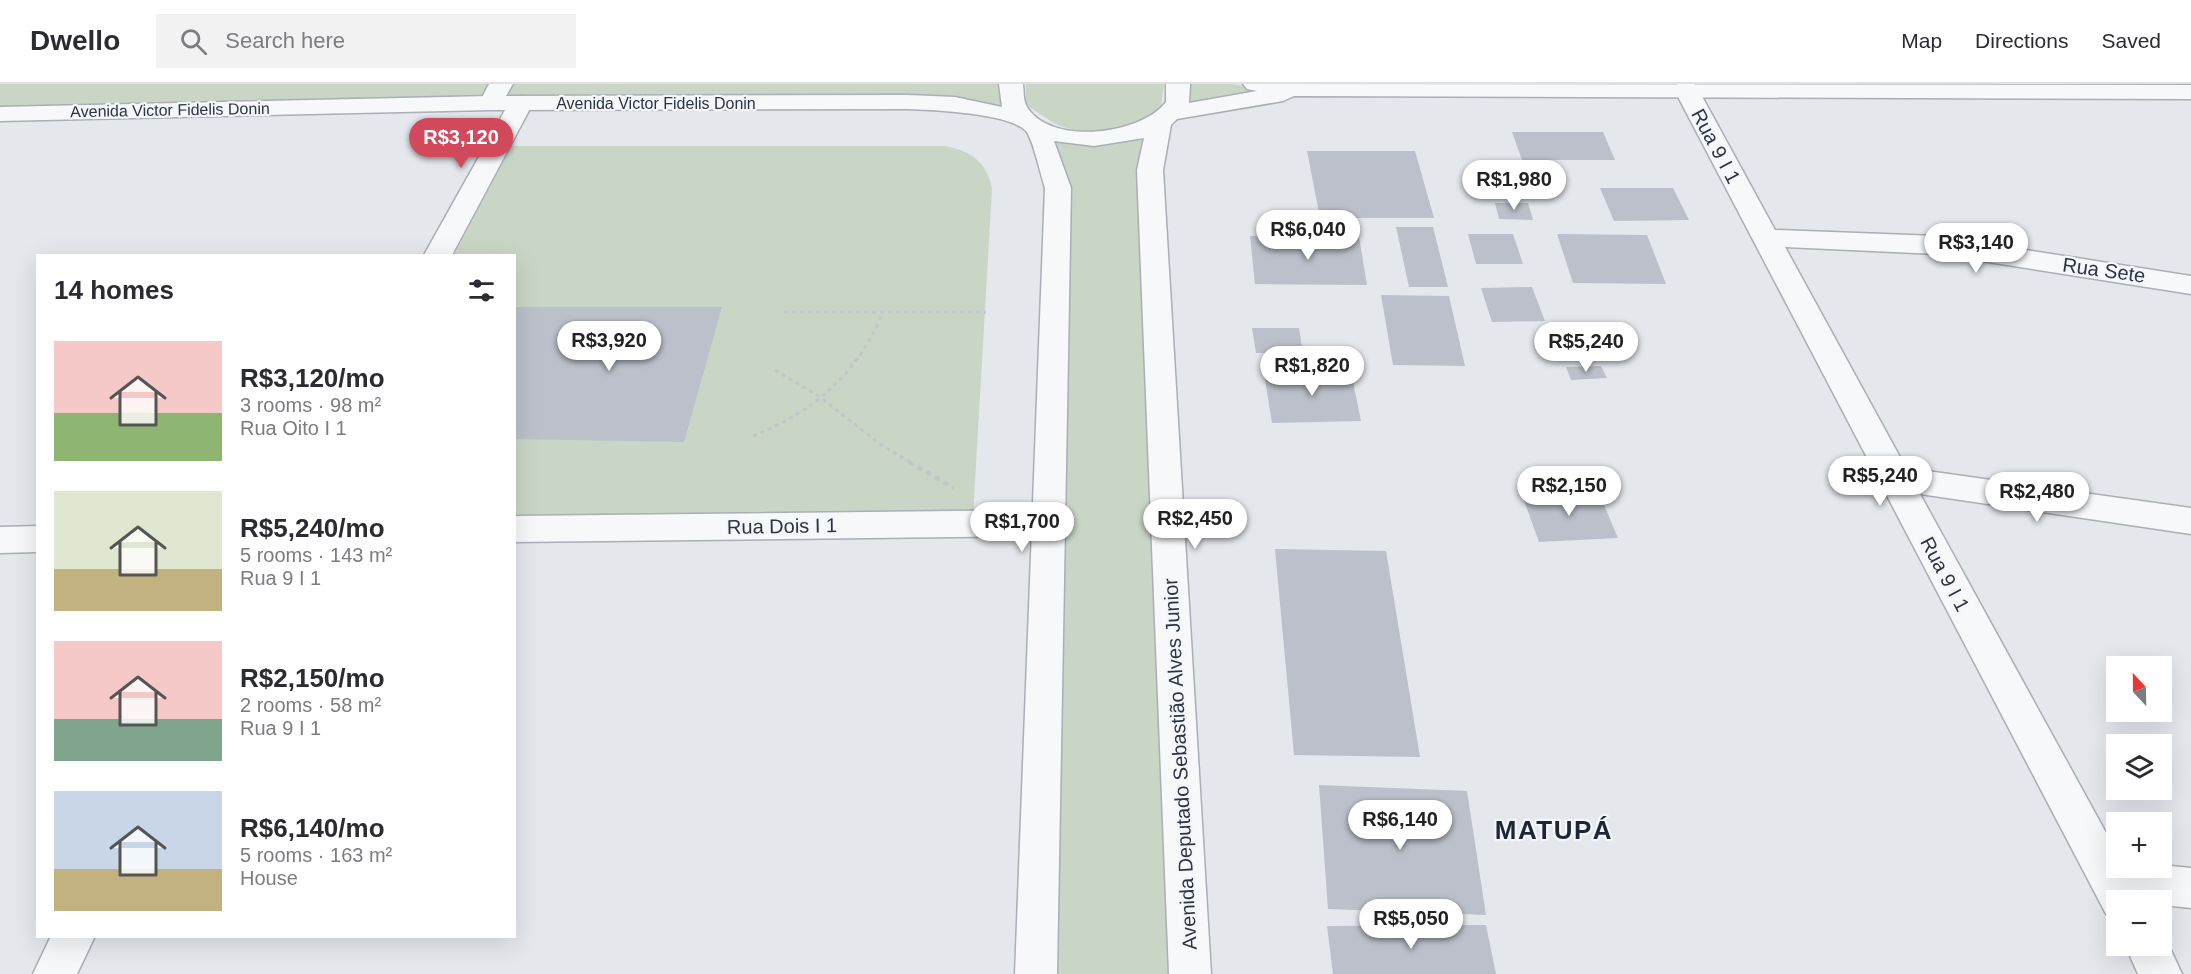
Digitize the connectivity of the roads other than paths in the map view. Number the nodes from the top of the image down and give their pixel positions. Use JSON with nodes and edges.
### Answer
{"nodes":[{"id":1,"x":1011,"y":84,"type":"edge"},
{"id":2,"x":1178,"y":84,"type":"edge"},
{"id":3,"x":1255,"y":84,"type":"edge"},
{"id":4,"x":1681,"y":87,"type":"edge"},
{"id":5,"x":1326,"y":90,"type":"junction"},
{"id":6,"x":2191,"y":92,"type":"edge"},
{"id":7,"x":496,"y":93,"type":"edge"},
{"id":8,"x":521,"y":103,"type":"junction"},
{"id":9,"x":0,"y":114,"type":"edge"},
{"id":10,"x":1165,"y":118,"type":"junction"},
{"id":11,"x":1030,"y":123,"type":"junction"},
{"id":12,"x":1766,"y":238,"type":"junction"},
{"id":13,"x":439,"y":254,"type":"edge"},
{"id":14,"x":2191,"y":285,"type":"edge"},
{"id":15,"x":1893,"y":478,"type":"junction"},
{"id":16,"x":2191,"y":521,"type":"edge"},
{"id":17,"x":1049,"y":523,"type":"junction"},
{"id":18,"x":516,"y":529,"type":"edge"},
{"id":19,"x":36,"y":539,"type":"edge"},
{"id":20,"x":0,"y":540,"type":"edge"},
{"id":21,"x":2191,"y":888,"type":"edge"},
{"id":22,"x":2116,"y":890,"type":"edge"},
{"id":23,"x":73,"y":938,"type":"edge"},
{"id":24,"x":2152,"y":956,"type":"edge"},
{"id":25,"x":54,"y":974,"type":"edge"},
{"id":26,"x":1036,"y":974,"type":"edge"},
{"id":27,"x":1190,"y":974,"type":"edge"},
{"id":28,"x":2161,"y":974,"type":"edge"}],
"edges":[{"from":1,"to":11,"type":"street"},
{"from":2,"to":10,"type":"street","name":"Avenida Deputado Sebastião Alves Junior"},
{"from":3,"to":5,"type":"street"},
{"from":4,"to":5,"type":"street"},
{"from":4,"to":6,"type":"street"},
{"from":4,"to":12,"type":"street","name":"Rua 9 I 1"},
{"from":5,"to":10,"type":"street"},
{"from":7,"to":8,"type":"street","name":"Avenida Victor Fidelis Donin"},
{"from":7,"to":9,"type":"street","name":"Avenida Victor Fidelis Donin"},
{"from":8,"to":11,"type":"street","name":"Avenida Victor Fidelis Donin"},
{"from":8,"to":13,"type":"street"},
{"from":10,"to":11,"type":"street","name":"Avenida Victor Fidelis Donin"},
{"from":10,"to":27,"type":"street","name":"Avenida Deputado Sebastião Alves Junior"},
{"from":11,"to":17,"type":"street"},
{"from":12,"to":14,"type":"street","name":"Rua Sete"},
{"from":12,"to":15,"type":"street","name":"Rua 9 I 1"},
{"from":15,"to":16,"type":"street"},
{"from":15,"to":22,"type":"street","name":"Rua 9 I 1"},
{"from":17,"to":18,"type":"street","name":"Rua Dois I 1"},
{"from":17,"to":26,"type":"street"},
{"from":19,"to":20,"type":"street"},
{"from":21,"to":22,"type":"street"},
{"from":23,"to":25,"type":"street"},
{"from":24,"to":28,"type":"street"}]}
